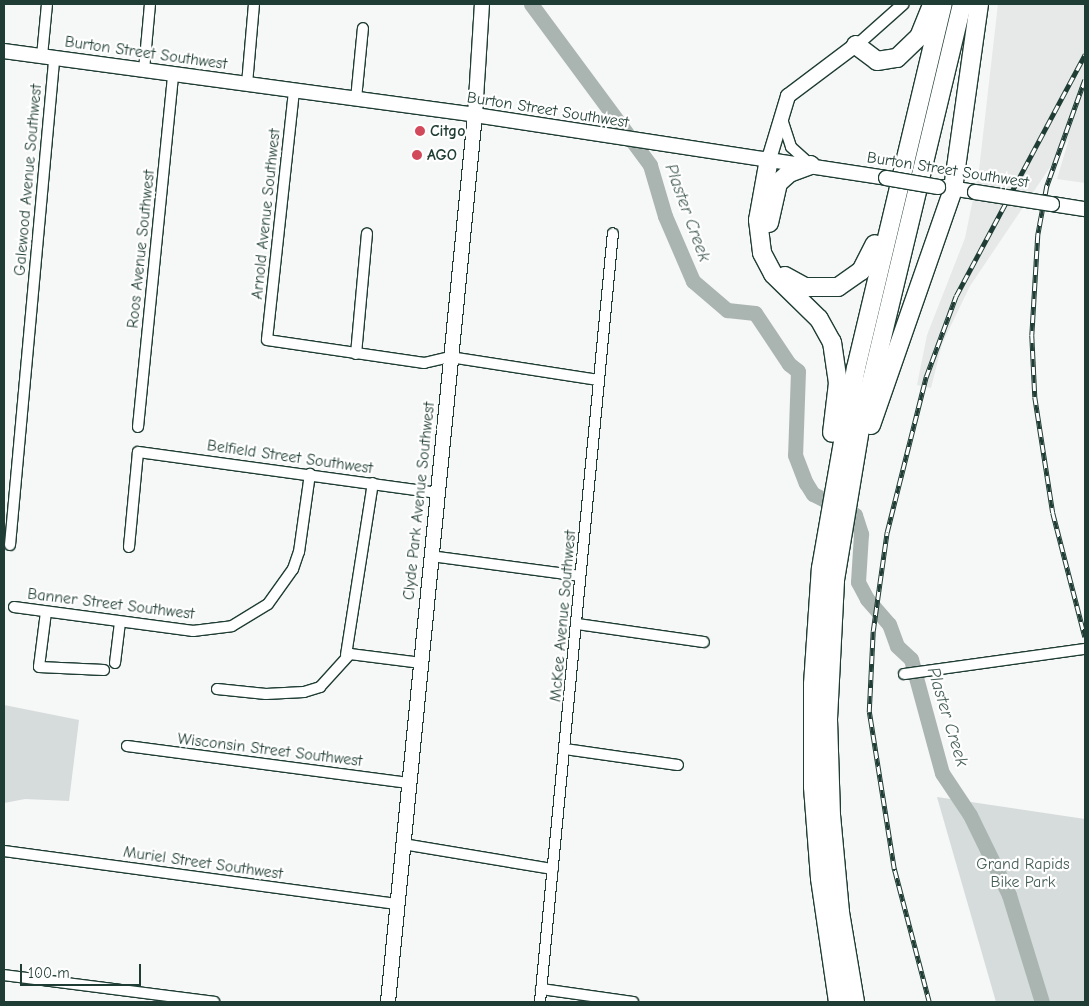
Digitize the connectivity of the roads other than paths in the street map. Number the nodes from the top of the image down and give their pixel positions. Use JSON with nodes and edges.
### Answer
{"nodes":[{"id":1,"x":47,"y":4,"type":"edge"},
{"id":2,"x":150,"y":4,"type":"edge"},
{"id":3,"x":254,"y":4,"type":"edge"},
{"id":4,"x":482,"y":4,"type":"edge"},
{"id":5,"x":902,"y":4,"type":"edge"},
{"id":6,"x":932,"y":4,"type":"edge"},
{"id":7,"x":943,"y":4,"type":"edge"},
{"id":8,"x":962,"y":4,"type":"edge"},
{"id":9,"x":979,"y":4,"type":"edge"},
{"id":10,"x":363,"y":28,"type":"dead end"},
{"id":11,"x":856,"y":45,"type":"junction"},
{"id":12,"x":4,"y":51,"type":"edge"},
{"id":13,"x":48,"y":57,"type":"junction"},
{"id":14,"x":144,"y":70,"type":"junction"},
{"id":15,"x":173,"y":74,"type":"junction"},
{"id":16,"x":247,"y":84,"type":"junction"},
{"id":17,"x":294,"y":91,"type":"junction"},
{"id":18,"x":356,"y":99,"type":"junction"},
{"id":19,"x":780,"y":111,"type":"junction"},
{"id":20,"x":475,"y":115,"type":"junction"},
{"id":21,"x":769,"y":159,"type":"junction"},
{"id":22,"x":811,"y":165,"type":"junction"},
{"id":23,"x":945,"y":188,"type":"junction"},
{"id":24,"x":1085,"y":209,"type":"edge"},
{"id":25,"x":890,"y":218,"type":"junction"},
{"id":26,"x":367,"y":233,"type":"dead end"},
{"id":27,"x":613,"y":233,"type":"dead end"},
{"id":28,"x":356,"y":354,"type":"junction"},
{"id":29,"x":450,"y":357,"type":"junction"},
{"id":30,"x":598,"y":380,"type":"junction"},
{"id":31,"x":138,"y":427,"type":"dead end"},
{"id":32,"x":310,"y":474,"type":"junction"},
{"id":33,"x":844,"y":479,"type":"junction"},
{"id":34,"x":373,"y":483,"type":"junction"},
{"id":35,"x":438,"y":493,"type":"junction"},
{"id":36,"x":10,"y":545,"type":"dead end"},
{"id":37,"x":129,"y":547,"type":"dead end"},
{"id":38,"x":431,"y":556,"type":"junction"},
{"id":39,"x":580,"y":576,"type":"junction"},
{"id":40,"x":14,"y":607,"type":"dead end"},
{"id":41,"x":46,"y":612,"type":"junction"},
{"id":42,"x":120,"y":622,"type":"junction"},
{"id":43,"x":577,"y":624,"type":"junction"},
{"id":44,"x":704,"y":642,"type":"dead end"},
{"id":45,"x":1085,"y":649,"type":"edge"},
{"id":46,"x":346,"y":655,"type":"junction"},
{"id":47,"x":421,"y":663,"type":"junction"},
{"id":48,"x":115,"y":664,"type":"dead end"},
{"id":49,"x":104,"y":670,"type":"dead end"},
{"id":50,"x":904,"y":674,"type":"dead end"},
{"id":51,"x":217,"y":688,"type":"dead end"},
{"id":52,"x":127,"y":746,"type":"dead end"},
{"id":53,"x":820,"y":747,"type":"junction"},
{"id":54,"x":565,"y":749,"type":"junction"},
{"id":55,"x":678,"y":765,"type":"dead end"},
{"id":56,"x":409,"y":783,"type":"junction"},
{"id":57,"x":403,"y":844,"type":"junction"},
{"id":58,"x":4,"y":851,"type":"edge"},
{"id":59,"x":553,"y":868,"type":"junction"},
{"id":60,"x":398,"y":904,"type":"junction"},
{"id":61,"x":4,"y":975,"type":"edge"},
{"id":62,"x":541,"y":989,"type":"junction"},
{"id":63,"x":214,"y":1002,"type":"edge"},
{"id":64,"x":388,"y":1002,"type":"edge"},
{"id":65,"x":540,"y":1002,"type":"edge"},
{"id":66,"x":633,"y":1002,"type":"edge"},
{"id":67,"x":838,"y":1002,"type":"edge"},
{"id":68,"x":855,"y":1002,"type":"edge"}],
"edges":[{"from":1,"to":13,"type":"street","name":"Galewood Avenue Southwest"},
{"from":2,"to":14,"type":"street"},
{"from":3,"to":16,"type":"street"},
{"from":4,"to":20,"type":"main road","name":"Clyde Park Avenue Southwest"},
{"from":5,"to":11,"type":"street"},
{"from":6,"to":11,"type":"highway"},
{"from":7,"to":25,"type":"highway"},
{"from":8,"to":33,"type":"highway"},
{"from":9,"to":23,"type":"highway"},
{"from":10,"to":18,"type":"street"},
{"from":11,"to":19,"type":"main road"},
{"from":12,"to":13,"type":"main road","name":"Burton Street Southwest"},
{"from":13,"to":14,"type":"main road","name":"Burton Street Southwest"},
{"from":13,"to":36,"type":"street","name":"Galewood Avenue Southwest"},
{"from":14,"to":15,"type":"main road","name":"Burton Street Southwest"},
{"from":15,"to":16,"type":"main road","name":"Burton Street Southwest"},
{"from":15,"to":31,"type":"street","name":"Roos Avenue Southwest"},
{"from":16,"to":17,"type":"main road","name":"Burton Street Southwest"},
{"from":17,"to":18,"type":"main road","name":"Burton Street Southwest"},
{"from":17,"to":28,"type":"street","name":"Arnold Avenue Southwest"},
{"from":18,"to":20,"type":"main road","name":"Burton Street Southwest"},
{"from":19,"to":21,"type":"main road"},
{"from":19,"to":22,"type":"street"},
{"from":20,"to":21,"type":"main road","name":"Burton Street Southwest"},
{"from":20,"to":29,"type":"main road","name":"Clyde Park Avenue Southwest"},
{"from":21,"to":22,"type":"main road","name":"Burton Street Southwest"},
{"from":21,"to":33,"type":"highway"},
{"from":22,"to":23,"type":"main road","name":"Burton Street Southwest","bridge":true},
{"from":22,"to":25,"type":"highway"},
{"from":23,"to":24,"type":"main road","name":"Burton Street Southwest","bridge":true},
{"from":23,"to":33,"type":"highway"},
{"from":25,"to":33,"type":"highway"},
{"from":26,"to":28,"type":"street"},
{"from":27,"to":30,"type":"street","name":"McKee Avenue Southwest"},
{"from":28,"to":29,"type":"street"},
{"from":29,"to":30,"type":"street"},
{"from":29,"to":35,"type":"main road","name":"Clyde Park Avenue Southwest"},
{"from":30,"to":39,"type":"street","name":"McKee Avenue Southwest"},
{"from":32,"to":34,"type":"street","name":"Belfield Street Southwest"},
{"from":32,"to":37,"type":"street","name":"Belfield Street Southwest"},
{"from":32,"to":42,"type":"street","name":"Banner Street Southwest"},
{"from":33,"to":53,"type":"highway"},
{"from":34,"to":35,"type":"street","name":"Belfield Street Southwest"},
{"from":34,"to":46,"type":"street"},
{"from":35,"to":38,"type":"main road","name":"Clyde Park Avenue Southwest"},
{"from":38,"to":39,"type":"street"},
{"from":38,"to":47,"type":"main road","name":"Clyde Park Avenue Southwest"},
{"from":39,"to":43,"type":"street","name":"McKee Avenue Southwest"},
{"from":40,"to":41,"type":"street","name":"Banner Street Southwest"},
{"from":41,"to":42,"type":"street","name":"Banner Street Southwest"},
{"from":41,"to":49,"type":"street"},
{"from":42,"to":48,"type":"street"},
{"from":43,"to":44,"type":"street"},
{"from":43,"to":54,"type":"street","name":"McKee Avenue Southwest"},
{"from":45,"to":50,"type":"street"},
{"from":46,"to":47,"type":"street"},
{"from":46,"to":51,"type":"street"},
{"from":47,"to":56,"type":"main road","name":"Clyde Park Avenue Southwest"},
{"from":52,"to":56,"type":"street","name":"Wisconsin Street Southwest"},
{"from":53,"to":67,"type":"highway"},
{"from":53,"to":68,"type":"highway"},
{"from":54,"to":55,"type":"street"},
{"from":54,"to":59,"type":"street","name":"McKee Avenue Southwest"},
{"from":56,"to":57,"type":"main road","name":"Clyde Park Avenue Southwest"},
{"from":57,"to":59,"type":"street"},
{"from":57,"to":60,"type":"main road","name":"Clyde Park Avenue Southwest"},
{"from":58,"to":60,"type":"street","name":"Muriel Street Southwest"},
{"from":59,"to":62,"type":"street","name":"McKee Avenue Southwest"},
{"from":60,"to":64,"type":"main road","name":"Clyde Park Avenue Southwest"},
{"from":61,"to":63,"type":"street"},
{"from":62,"to":65,"type":"street","name":"McKee Avenue Southwest"},
{"from":62,"to":66,"type":"street"}]}
